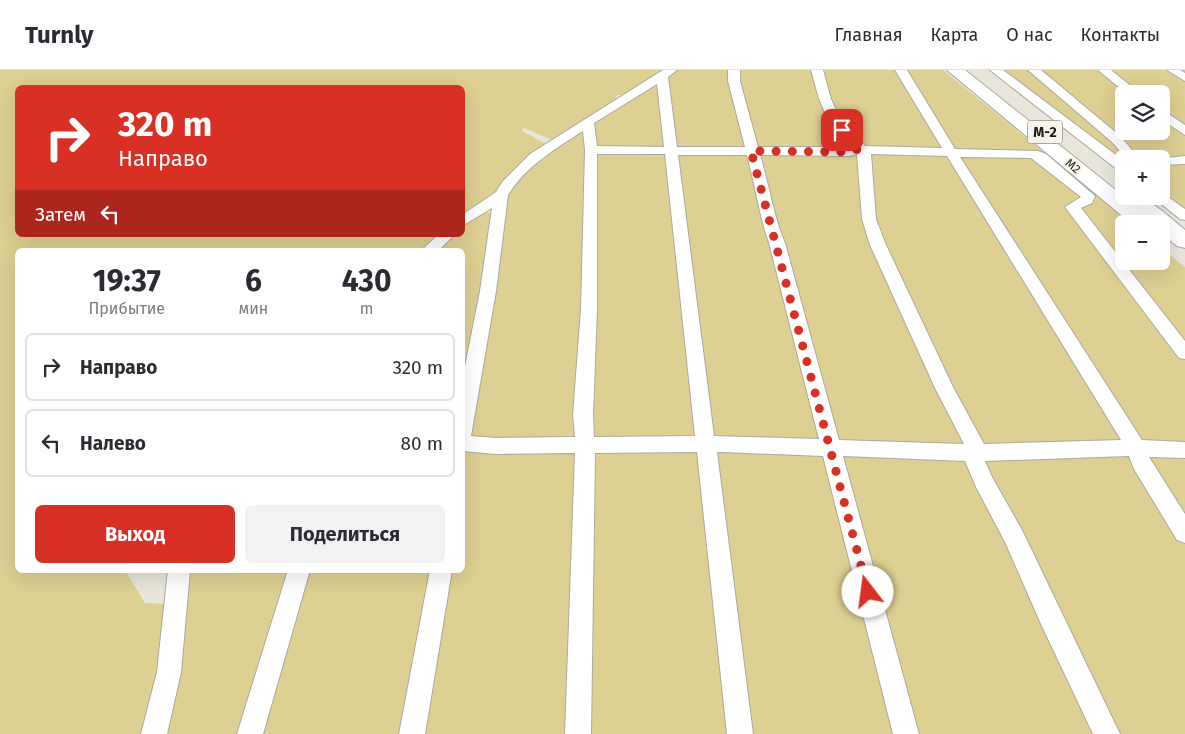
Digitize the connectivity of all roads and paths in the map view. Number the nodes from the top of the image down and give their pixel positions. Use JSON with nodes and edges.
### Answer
{"nodes":[{"id":1,"x":734,"y":70,"type":"edge"},
{"id":2,"x":817,"y":70,"type":"edge"},
{"id":3,"x":901,"y":70,"type":"edge"},
{"id":4,"x":955,"y":70,"type":"edge"},
{"id":5,"x":967,"y":70,"type":"edge"},
{"id":6,"x":996,"y":70,"type":"edge"},
{"id":7,"x":1034,"y":70,"type":"edge"},
{"id":8,"x":1104,"y":70,"type":"edge"},
{"id":9,"x":1173,"y":70,"type":"edge"},
{"id":10,"x":666,"y":73,"type":"edge"},
{"id":11,"x":1185,"y":78,"type":"edge"},
{"id":12,"x":1123,"y":85,"type":"edge"},
{"id":13,"x":1170,"y":120,"type":"edge"},
{"id":14,"x":588,"y":122,"type":"junction"},
{"id":15,"x":1185,"y":131,"type":"edge"},
{"id":16,"x":862,"y":148,"type":"junction"},
{"id":17,"x":590,"y":150,"type":"junction"},
{"id":18,"x":671,"y":150,"type":"junction"},
{"id":19,"x":1125,"y":150,"type":"edge"},
{"id":20,"x":751,"y":151,"type":"junction"},
{"id":21,"x":951,"y":152,"type":"junction"},
{"id":22,"x":1115,"y":160,"type":"edge"},
{"id":23,"x":1185,"y":160,"type":"edge"},
{"id":24,"x":1170,"y":161,"type":"edge"},
{"id":25,"x":1115,"y":186,"type":"edge"},
{"id":26,"x":501,"y":195,"type":"junction"},
{"id":27,"x":1170,"y":204,"type":"edge"},
{"id":28,"x":1139,"y":205,"type":"edge"},
{"id":29,"x":1134,"y":215,"type":"edge"},
{"id":30,"x":1185,"y":216,"type":"edge"},
{"id":31,"x":465,"y":220,"type":"edge"},
{"id":32,"x":445,"y":237,"type":"edge"},
{"id":33,"x":1185,"y":241,"type":"edge"},
{"id":34,"x":1170,"y":244,"type":"edge"},
{"id":35,"x":432,"y":248,"type":"edge"},
{"id":36,"x":1185,"y":256,"type":"edge"},
{"id":37,"x":1185,"y":353,"type":"edge"},
{"id":38,"x":465,"y":418,"type":"edge"},
{"id":39,"x":584,"y":442,"type":"junction"},
{"id":40,"x":465,"y":443,"type":"edge"},
{"id":41,"x":707,"y":445,"type":"junction"},
{"id":42,"x":832,"y":448,"type":"junction"},
{"id":43,"x":1136,"y":448,"type":"junction"},
{"id":44,"x":1185,"y":450,"type":"edge"},
{"id":45,"x":974,"y":453,"type":"junction"},
{"id":46,"x":1185,"y":533,"type":"edge"},
{"id":47,"x":179,"y":573,"type":"edge"},
{"id":48,"x":298,"y":573,"type":"edge"},
{"id":49,"x":440,"y":573,"type":"edge"},
{"id":50,"x":154,"y":734,"type":"edge"},
{"id":51,"x":250,"y":734,"type":"edge"},
{"id":52,"x":412,"y":734,"type":"edge"},
{"id":53,"x":578,"y":734,"type":"edge"},
{"id":54,"x":740,"y":734,"type":"edge"},
{"id":55,"x":906,"y":734,"type":"edge"},
{"id":56,"x":1107,"y":734,"type":"edge"}],
"edges":[{"from":1,"to":20,"type":"street"},
{"from":2,"to":16,"type":"street"},
{"from":3,"to":21,"type":"street"},
{"from":4,"to":29,"type":"highway","name":"М2"},
{"from":5,"to":25,"type":"highway","number":"М-2"},
{"from":6,"to":22,"type":"street"},
{"from":7,"to":19,"type":"street"},
{"from":8,"to":12,"type":"street"},
{"from":9,"to":11,"type":"street"},
{"from":10,"to":14,"type":"street"},
{"from":10,"to":18,"type":"street"},
{"from":13,"to":15,"type":"street"},
{"from":14,"to":17,"type":"street"},
{"from":14,"to":26,"type":"street"},
{"from":16,"to":20,"type":"street"},
{"from":16,"to":21,"type":"street"},
{"from":16,"to":45,"type":"street"},
{"from":17,"to":18,"type":"street"},
{"from":17,"to":39,"type":"street"},
{"from":18,"to":20,"type":"street"},
{"from":18,"to":41,"type":"street"},
{"from":20,"to":42,"type":"street"},
{"from":21,"to":37,"type":"street"},
{"from":21,"to":43,"type":"street"},
{"from":23,"to":24,"type":"street"},
{"from":26,"to":31,"type":"street"},
{"from":26,"to":38,"type":"street"},
{"from":27,"to":30,"type":"street"},
{"from":28,"to":33,"type":"highway"},
{"from":32,"to":35,"type":"street"},
{"from":34,"to":36,"type":"highway"},
{"from":39,"to":40,"type":"street"},
{"from":39,"to":41,"type":"street"},
{"from":39,"to":53,"type":"street"},
{"from":41,"to":42,"type":"street"},
{"from":41,"to":54,"type":"street"},
{"from":42,"to":45,"type":"street"},
{"from":42,"to":55,"type":"street"},
{"from":43,"to":44,"type":"street"},
{"from":43,"to":45,"type":"street"},
{"from":43,"to":46,"type":"street"},
{"from":45,"to":56,"type":"street"},
{"from":47,"to":50,"type":"street"},
{"from":48,"to":51,"type":"street"},
{"from":49,"to":52,"type":"street"}]}
